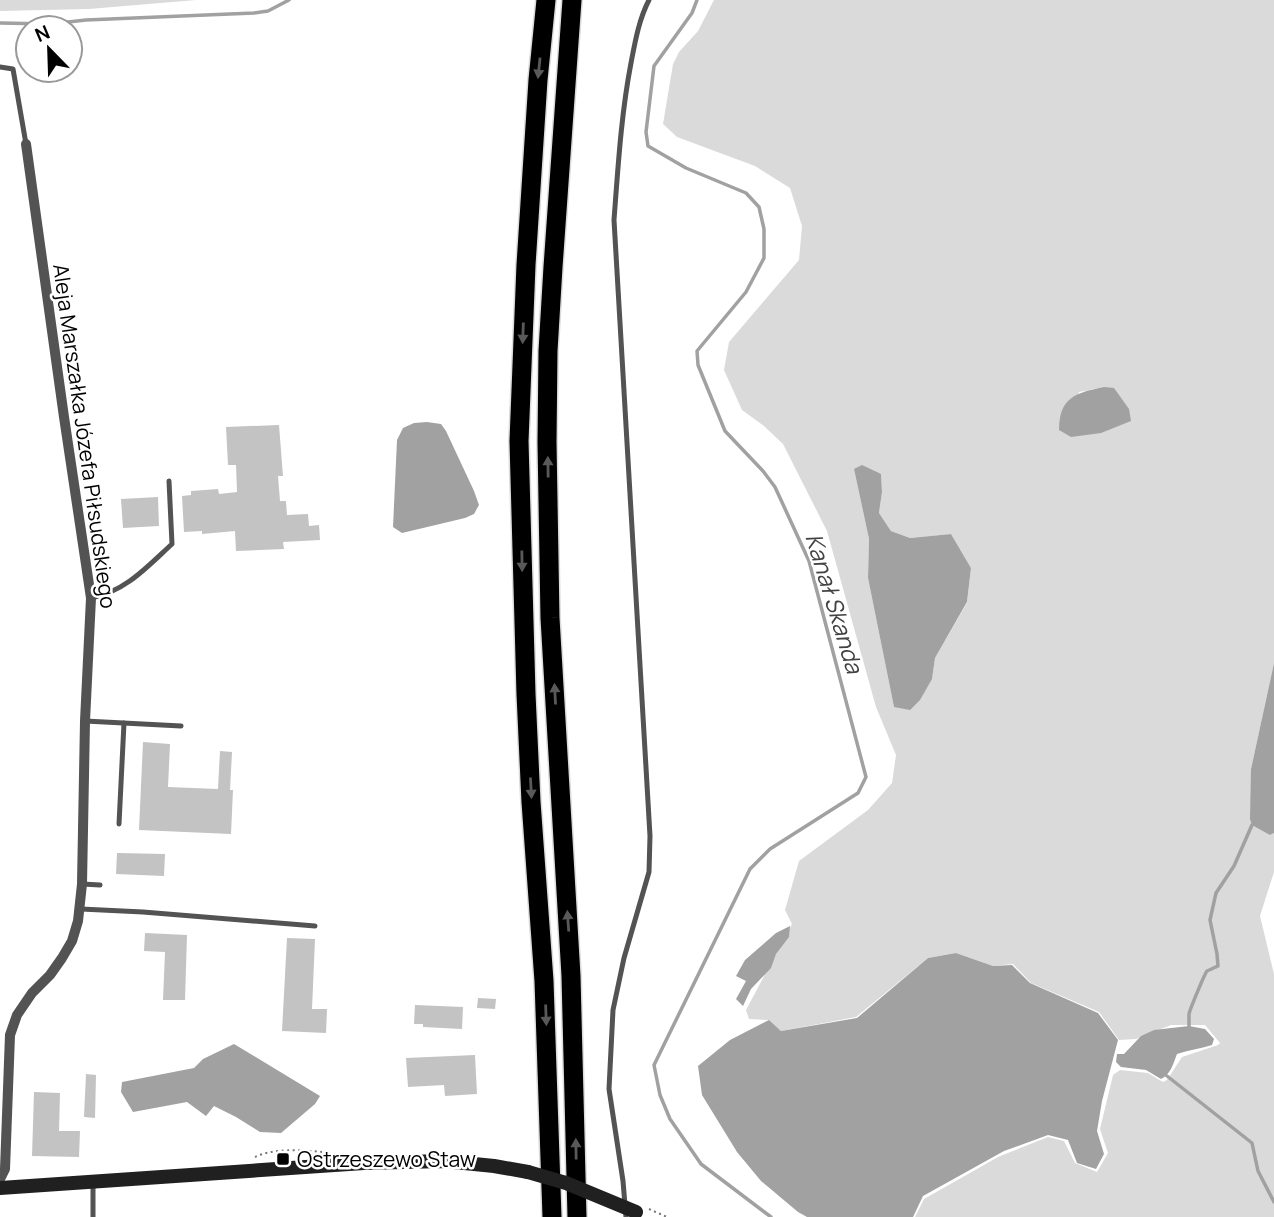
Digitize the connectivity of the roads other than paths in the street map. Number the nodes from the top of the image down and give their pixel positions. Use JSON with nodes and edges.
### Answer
{"nodes":[{"id":1,"x":546,"y":0,"type":"edge"},
{"id":2,"x":572,"y":0,"type":"edge"},
{"id":3,"x":649,"y":0,"type":"edge"},
{"id":4,"x":0,"y":67,"type":"edge"},
{"id":5,"x":26,"y":144,"type":"joint"},
{"id":6,"x":169,"y":481,"type":"dead end"},
{"id":7,"x":91,"y":598,"type":"junction"},
{"id":8,"x":85,"y":721,"type":"junction"},
{"id":9,"x":124,"y":723,"type":"junction"},
{"id":10,"x":181,"y":726,"type":"dead end"},
{"id":11,"x":118,"y":824,"type":"dead end"},
{"id":12,"x":82,"y":884,"type":"junction"},
{"id":13,"x":100,"y":885,"type":"dead end"},
{"id":14,"x":79,"y":909,"type":"junction"},
{"id":15,"x":315,"y":926,"type":"dead end"},
{"id":16,"x":0,"y":1179,"type":"edge"},
{"id":17,"x":93,"y":1182,"type":"junction"},
{"id":18,"x":0,"y":1188,"type":"edge"},
{"id":19,"x":640,"y":1214,"type":"edge"},
{"id":20,"x":93,"y":1217,"type":"edge"},
{"id":21,"x":552,"y":1217,"type":"edge"},
{"id":22,"x":576,"y":1217,"type":"edge"}],
"edges":[{"from":1,"to":21,"type":"highway","one_way":true},
{"from":22,"to":2,"type":"highway","one_way":true},
{"from":3,"to":19,"type":"lane"},
{"from":4,"to":5,"type":"lane","name":"Aleja Marszałka Józefa Piłsudskiego"},
{"from":5,"to":7,"type":"street","name":"Aleja Marszałka Józefa Piłsudskiego"},
{"from":6,"to":7,"type":"lane"},
{"from":7,"to":8,"type":"street","name":"Aleja Marszałka Józefa Piłsudskiego"},
{"from":8,"to":9,"type":"lane"},
{"from":8,"to":12,"type":"street","name":"Aleja Marszałka Józefa Piłsudskiego"},
{"from":9,"to":10,"type":"lane"},
{"from":9,"to":11,"type":"lane"},
{"from":12,"to":13,"type":"lane"},
{"from":12,"to":14,"type":"street","name":"Aleja Marszałka Józefa Piłsudskiego"},
{"from":14,"to":15,"type":"lane"},
{"from":14,"to":16,"type":"street","name":"Aleja Marszałka Józefa Piłsudskiego"},
{"from":17,"to":18,"type":"street"},
{"from":17,"to":19,"type":"street","bridge":true},
{"from":17,"to":20,"type":"lane"}]}
